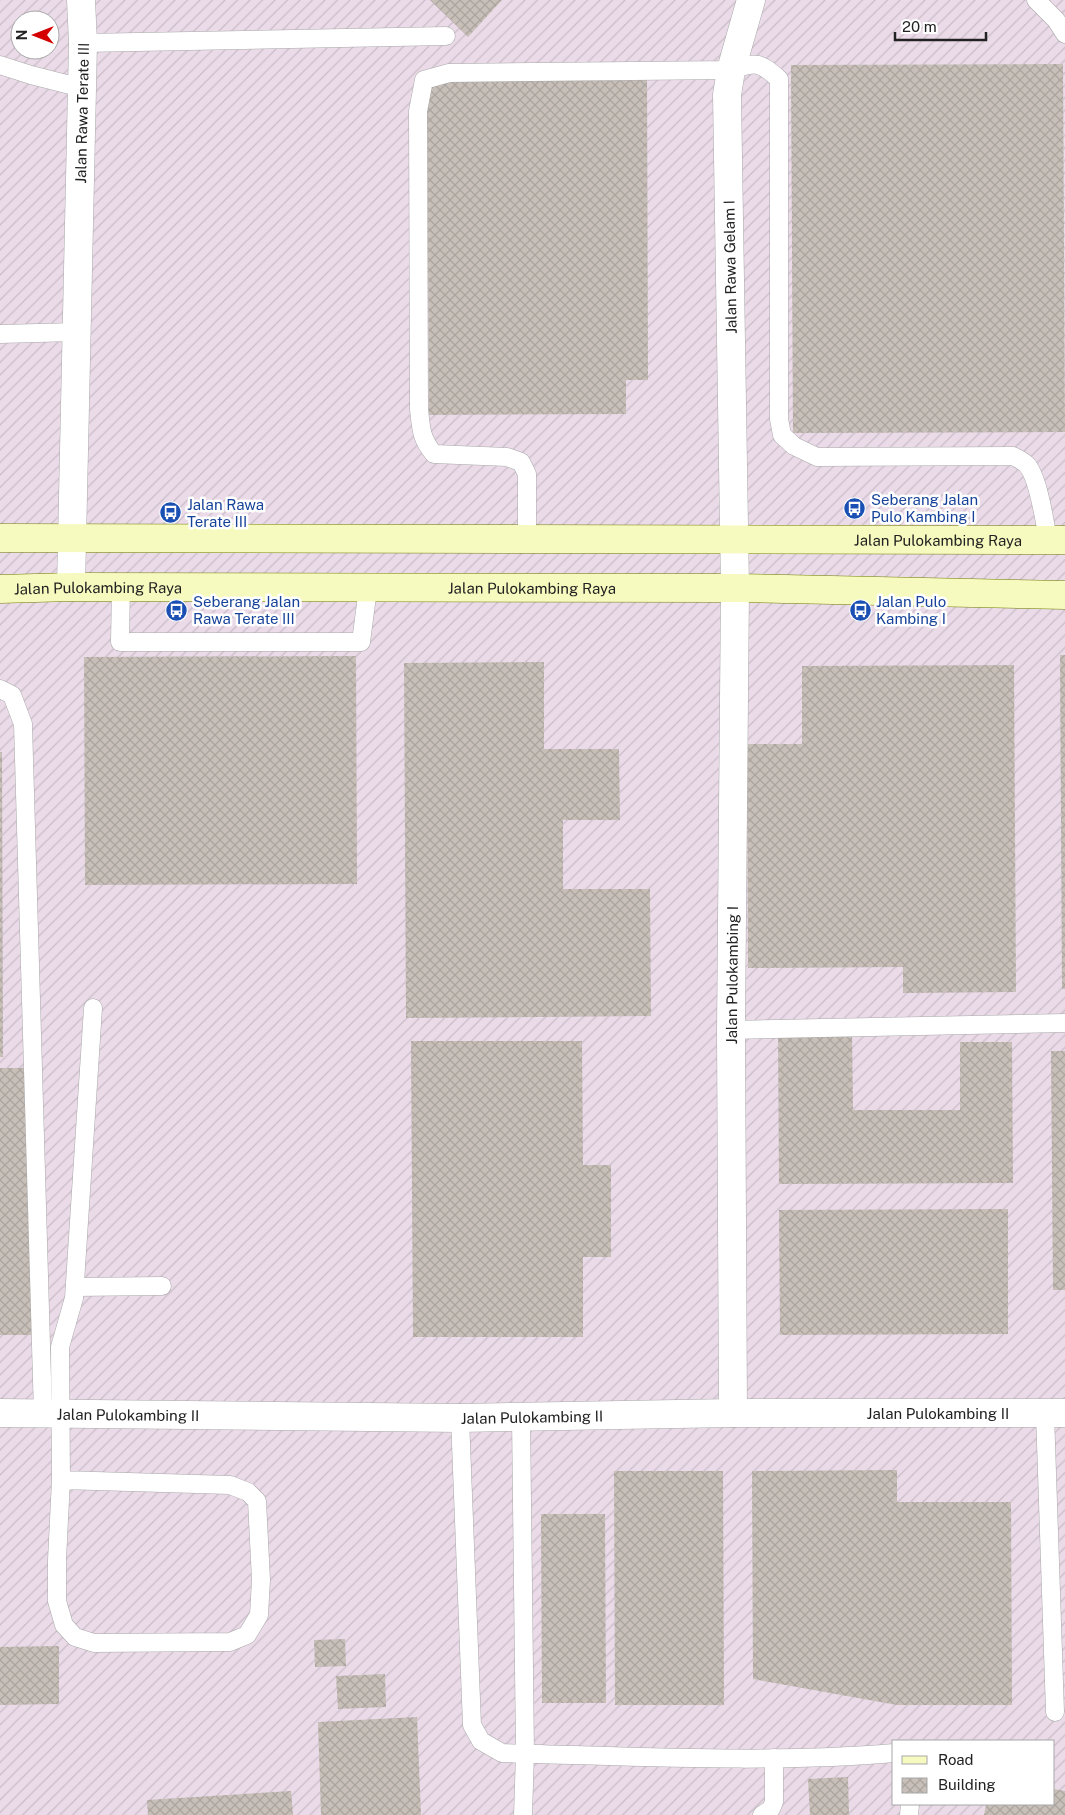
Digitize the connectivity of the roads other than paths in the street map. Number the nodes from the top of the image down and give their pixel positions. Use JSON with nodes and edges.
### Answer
{"nodes":[{"id":1,"x":81,"y":0,"type":"edge"},
{"id":2,"x":751,"y":0,"type":"edge"},
{"id":3,"x":1036,"y":0,"type":"edge"},
{"id":4,"x":1065,"y":34,"type":"edge"},
{"id":5,"x":446,"y":36,"type":"dead end"},
{"id":6,"x":83,"y":43,"type":"junction"},
{"id":7,"x":0,"y":65,"type":"edge"},
{"id":8,"x":730,"y":70,"type":"junction"},
{"id":9,"x":82,"y":88,"type":"junction"},
{"id":10,"x":76,"y":332,"type":"junction"},
{"id":11,"x":0,"y":334,"type":"edge"},
{"id":12,"x":0,"y":538,"type":"edge"},
{"id":13,"x":71,"y":538,"type":"junction"},
{"id":14,"x":734,"y":538,"type":"junction"},
{"id":15,"x":527,"y":539,"type":"junction"},
{"id":16,"x":1056,"y":540,"type":"edge"},
{"id":17,"x":71,"y":587,"type":"junction"},
{"id":18,"x":121,"y":587,"type":"junction"},
{"id":19,"x":368,"y":588,"type":"junction"},
{"id":20,"x":735,"y":588,"type":"junction"},
{"id":21,"x":0,"y":589,"type":"edge"},
{"id":22,"x":1065,"y":598,"type":"edge"},
{"id":23,"x":0,"y":689,"type":"edge"},
{"id":24,"x":92,"y":1008,"type":"dead end"},
{"id":25,"x":1065,"y":1023,"type":"edge"},
{"id":26,"x":731,"y":1030,"type":"junction"},
{"id":27,"x":162,"y":1286,"type":"dead end"},
{"id":28,"x":75,"y":1287,"type":"junction"},
{"id":29,"x":0,"y":1413,"type":"edge"},
{"id":30,"x":51,"y":1413,"type":"junction"},
{"id":31,"x":733,"y":1413,"type":"junction"},
{"id":32,"x":1055,"y":1413,"type":"edge"},
{"id":33,"x":520,"y":1417,"type":"junction"},
{"id":34,"x":460,"y":1418,"type":"junction"},
{"id":35,"x":61,"y":1480,"type":"junction"},
{"id":36,"x":1054,"y":1712,"type":"dead end"},
{"id":37,"x":892,"y":1753,"type":"edge"},
{"id":38,"x":525,"y":1754,"type":"junction"},
{"id":39,"x":774,"y":1758,"type":"junction"},
{"id":40,"x":523,"y":1815,"type":"edge"},
{"id":41,"x":762,"y":1815,"type":"edge"}],
"edges":[{"from":1,"to":6,"type":"street","name":"Jalan Rawa Terate III"},
{"from":2,"to":8,"type":"street","name":"Jalan Rawa Gelam I"},
{"from":3,"to":4,"type":"lane"},
{"from":5,"to":6,"type":"lane"},
{"from":6,"to":9,"type":"street","name":"Jalan Rawa Terate III"},
{"from":7,"to":9,"type":"lane"},
{"from":8,"to":14,"type":"street","name":"Jalan Rawa Gelam I"},
{"from":8,"to":15,"type":"lane"},
{"from":8,"to":16,"type":"lane"},
{"from":9,"to":10,"type":"street","name":"Jalan Rawa Terate III"},
{"from":10,"to":11,"type":"lane"},
{"from":10,"to":13,"type":"street","name":"Jalan Rawa Terate III"},
{"from":12,"to":13,"type":"street","name":"Jalan Pulokambing Raya"},
{"from":13,"to":15,"type":"street","name":"Jalan Pulokambing Raya"},
{"from":13,"to":17,"type":"street","name":"Jalan Rawa Terate III"},
{"from":14,"to":15,"type":"street","name":"Jalan Pulokambing Raya"},
{"from":14,"to":16,"type":"street","name":"Jalan Pulokambing Raya"},
{"from":14,"to":20,"type":"street","name":"Jalan Pulokambing I"},
{"from":17,"to":18,"type":"street","name":"Jalan Pulokambing Raya"},
{"from":17,"to":21,"type":"street","name":"Jalan Pulokambing Raya"},
{"from":18,"to":19,"type":"street","name":"Jalan Pulokambing Raya"},
{"from":18,"to":19,"type":"lane"},
{"from":19,"to":20,"type":"street","name":"Jalan Pulokambing Raya"},
{"from":20,"to":22,"type":"street","name":"Jalan Pulokambing Raya"},
{"from":20,"to":26,"type":"street","name":"Jalan Pulokambing I"},
{"from":23,"to":30,"type":"lane"},
{"from":24,"to":28,"type":"lane"},
{"from":25,"to":26,"type":"lane"},
{"from":26,"to":31,"type":"street","name":"Jalan Pulokambing I"},
{"from":27,"to":28,"type":"lane"},
{"from":28,"to":30,"type":"lane"},
{"from":29,"to":30,"type":"street","name":"Jalan Pulokambing II"},
{"from":30,"to":34,"type":"street","name":"Jalan Pulokambing II"},
{"from":30,"to":35,"type":"lane"},
{"from":31,"to":32,"type":"street","name":"Jalan Pulokambing II"},
{"from":31,"to":33,"type":"street","name":"Jalan Pulokambing II"},
{"from":32,"to":36,"type":"lane"},
{"from":33,"to":34,"type":"street","name":"Jalan Pulokambing II"},
{"from":33,"to":38,"type":"lane"},
{"from":34,"to":38,"type":"lane"},
{"from":35,"to":35,"type":"lane"},
{"from":37,"to":39,"type":"lane"},
{"from":38,"to":39,"type":"lane"},
{"from":38,"to":40,"type":"lane"},
{"from":39,"to":41,"type":"lane"}]}
